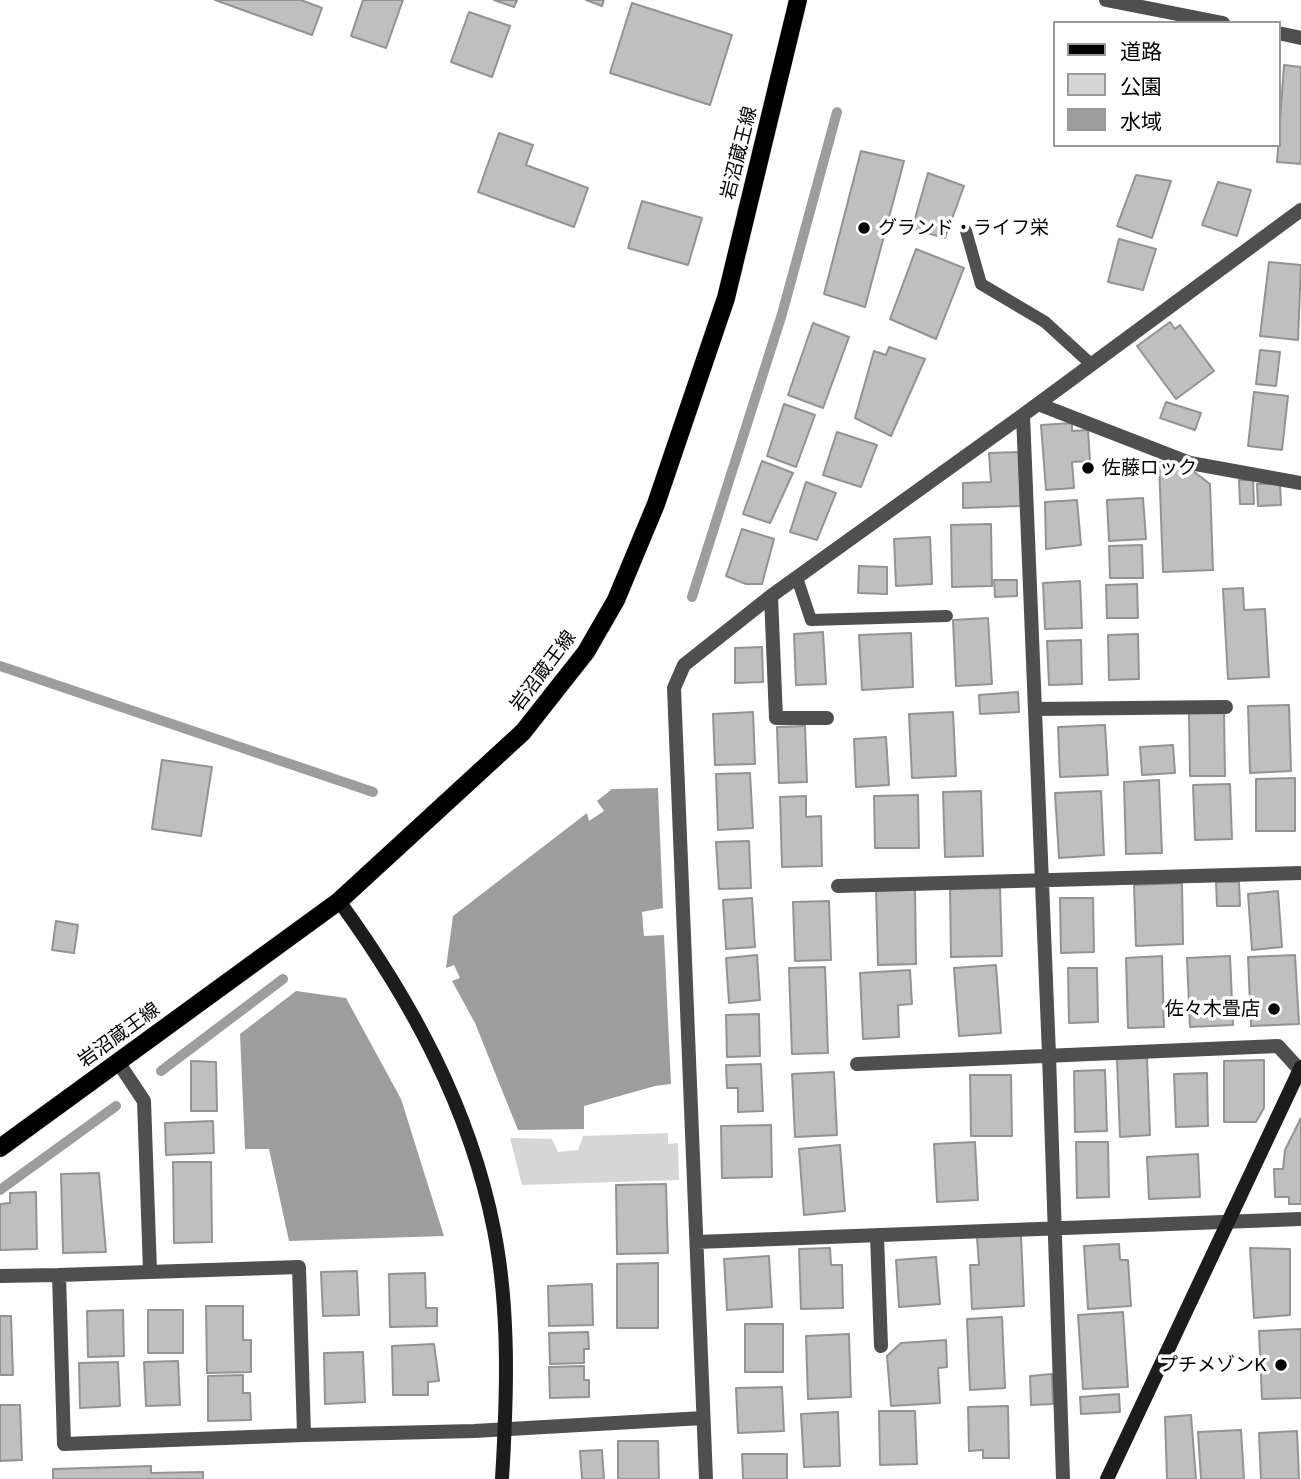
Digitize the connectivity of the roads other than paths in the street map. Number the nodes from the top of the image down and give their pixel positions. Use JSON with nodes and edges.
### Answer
{"nodes":[{"id":1,"x":798,"y":0,"type":"edge"},
{"id":2,"x":1106,"y":0,"type":"edge"},
{"id":3,"x":1213,"y":21,"type":"edge"},
{"id":4,"x":1280,"y":33,"type":"edge"},
{"id":5,"x":1301,"y":38,"type":"edge"},
{"id":6,"x":1301,"y":210,"type":"edge"},
{"id":7,"x":966,"y":231,"type":"dead end"},
{"id":8,"x":1092,"y":365,"type":"junction"},
{"id":9,"x":1038,"y":404,"type":"junction"},
{"id":10,"x":1023,"y":415,"type":"junction"},
{"id":11,"x":1301,"y":483,"type":"edge"},
{"id":12,"x":797,"y":578,"type":"junction"},
{"id":13,"x":771,"y":596,"type":"junction"},
{"id":14,"x":947,"y":616,"type":"dead end"},
{"id":15,"x":1226,"y":707,"type":"dead end"},
{"id":16,"x":1035,"y":709,"type":"junction"},
{"id":17,"x":827,"y":718,"type":"dead end"},
{"id":18,"x":1301,"y":873,"type":"edge"},
{"id":19,"x":1042,"y":881,"type":"junction"},
{"id":20,"x":838,"y":886,"type":"dead end"},
{"id":21,"x":339,"y":901,"type":"junction"},
{"id":22,"x":1049,"y":1055,"type":"junction"},
{"id":23,"x":118,"y":1062,"type":"junction"},
{"id":24,"x":857,"y":1064,"type":"dead end"},
{"id":25,"x":1300,"y":1068,"type":"edge"},
{"id":26,"x":0,"y":1148,"type":"edge"},
{"id":27,"x":1301,"y":1219,"type":"edge"},
{"id":28,"x":1231,"y":1222,"type":"junction"},
{"id":29,"x":1053,"y":1226,"type":"junction"},
{"id":30,"x":877,"y":1236,"type":"junction"},
{"id":31,"x":697,"y":1242,"type":"junction"},
{"id":32,"x":150,"y":1271,"type":"junction"},
{"id":33,"x":59,"y":1275,"type":"junction"},
{"id":34,"x":0,"y":1276,"type":"edge"},
{"id":35,"x":881,"y":1346,"type":"dead end"},
{"id":36,"x":703,"y":1418,"type":"junction"},
{"id":37,"x":505,"y":1429,"type":"junction"},
{"id":38,"x":304,"y":1435,"type":"junction"},
{"id":39,"x":502,"y":1479,"type":"edge"},
{"id":40,"x":706,"y":1479,"type":"edge"},
{"id":41,"x":1063,"y":1479,"type":"edge"},
{"id":42,"x":1107,"y":1479,"type":"edge"}],
"edges":[{"from":1,"to":21,"type":"main road","name":"岩沼蔵王線"},
{"from":2,"to":3,"type":"street"},
{"from":4,"to":5,"type":"street"},
{"from":6,"to":8,"type":"street"},
{"from":7,"to":8,"type":"lane"},
{"from":8,"to":9,"type":"street"},
{"from":9,"to":10,"type":"street"},
{"from":9,"to":11,"type":"street"},
{"from":10,"to":12,"type":"street"},
{"from":10,"to":16,"type":"street"},
{"from":12,"to":13,"type":"street"},
{"from":12,"to":14,"type":"lane"},
{"from":13,"to":17,"type":"street"},
{"from":13,"to":31,"type":"street"},
{"from":15,"to":16,"type":"street"},
{"from":16,"to":19,"type":"street"},
{"from":18,"to":19,"type":"street"},
{"from":19,"to":20,"type":"street"},
{"from":19,"to":22,"type":"street"},
{"from":21,"to":23,"type":"main road","name":"岩沼蔵王線"},
{"from":21,"to":37,"type":"street"},
{"from":22,"to":24,"type":"street"},
{"from":22,"to":25,"type":"street"},
{"from":22,"to":29,"type":"street"},
{"from":23,"to":26,"type":"main road","name":"岩沼蔵王線"},
{"from":23,"to":32,"type":"street"},
{"from":25,"to":28,"type":"street"},
{"from":27,"to":28,"type":"street"},
{"from":28,"to":29,"type":"street"},
{"from":28,"to":42,"type":"street"},
{"from":29,"to":30,"type":"street"},
{"from":29,"to":41,"type":"street"},
{"from":30,"to":31,"type":"street"},
{"from":30,"to":35,"type":"street"},
{"from":31,"to":36,"type":"street"},
{"from":32,"to":33,"type":"street"},
{"from":32,"to":38,"type":"street"},
{"from":33,"to":34,"type":"street"},
{"from":33,"to":38,"type":"street"},
{"from":36,"to":37,"type":"street"},
{"from":36,"to":40,"type":"street"},
{"from":37,"to":38,"type":"street"},
{"from":37,"to":39,"type":"street"}]}
